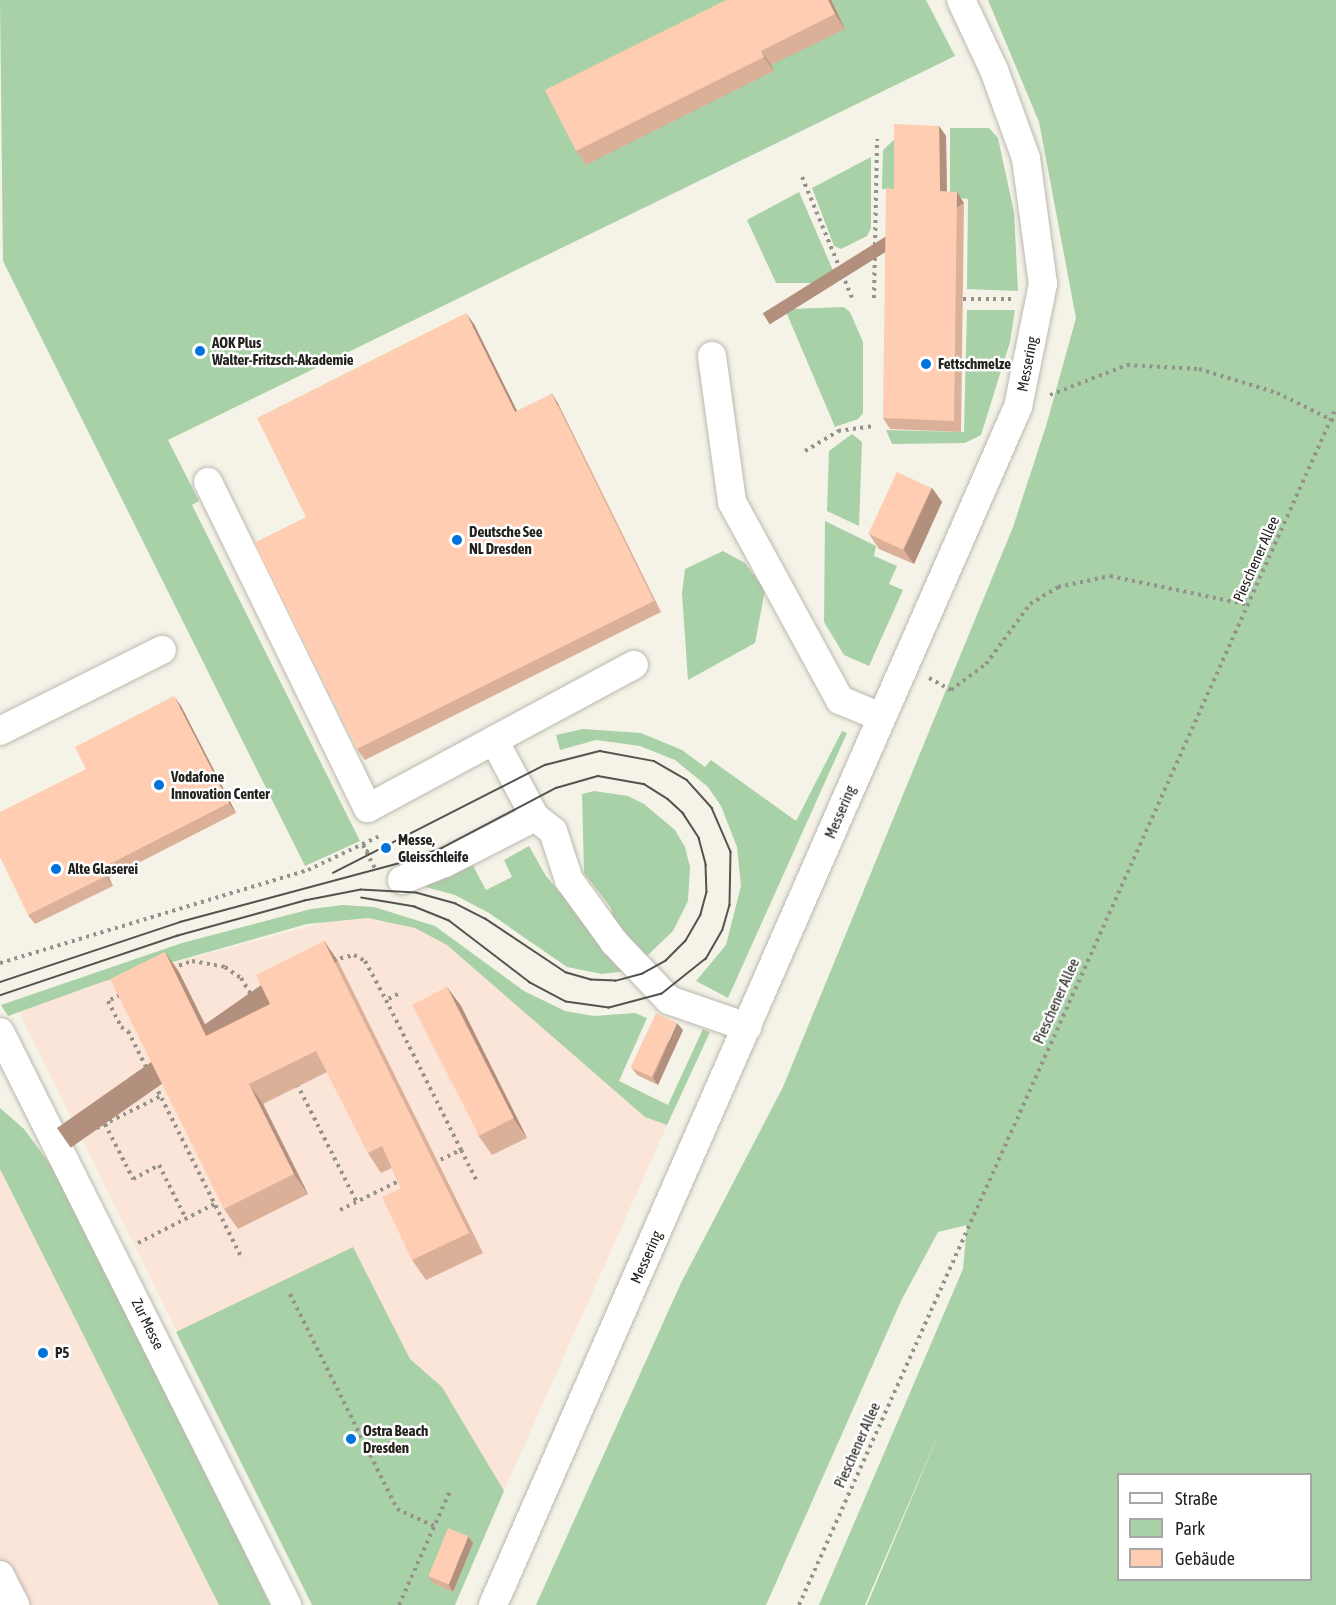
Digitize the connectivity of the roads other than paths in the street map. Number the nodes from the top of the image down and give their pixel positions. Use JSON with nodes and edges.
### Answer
{"nodes":[{"id":1,"x":961,"y":0,"type":"edge"},
{"id":2,"x":712,"y":356,"type":"dead end"},
{"id":3,"x":208,"y":482,"type":"dead end"},
{"id":4,"x":162,"y":650,"type":"dead end"},
{"id":5,"x":634,"y":665,"type":"dead end"},
{"id":6,"x":881,"y":717,"type":"junction"},
{"id":7,"x":0,"y":731,"type":"edge"},
{"id":8,"x":494,"y":740,"type":"junction"},
{"id":9,"x":535,"y":817,"type":"junction"},
{"id":10,"x":402,"y":880,"type":"dead end"},
{"id":11,"x":747,"y":1027,"type":"junction"},
{"id":12,"x":4,"y":1049,"type":"edge"},
{"id":13,"x":0,"y":1575,"type":"edge"},
{"id":14,"x":15,"y":1605,"type":"edge"},
{"id":15,"x":288,"y":1605,"type":"edge"},
{"id":16,"x":493,"y":1605,"type":"edge"}],
"edges":[{"from":1,"to":6,"type":"street","name":"Messering"},
{"from":2,"to":6,"type":"street"},
{"from":3,"to":8,"type":"street"},
{"from":4,"to":7,"type":"street"},
{"from":5,"to":8,"type":"street"},
{"from":6,"to":11,"type":"street","name":"Messering"},
{"from":8,"to":9,"type":"street"},
{"from":9,"to":10,"type":"street"},
{"from":9,"to":11,"type":"street"},
{"from":11,"to":16,"type":"street","name":"Messering"},
{"from":12,"to":15,"type":"street","name":"Zur Messe"},
{"from":13,"to":14,"type":"street"}]}
